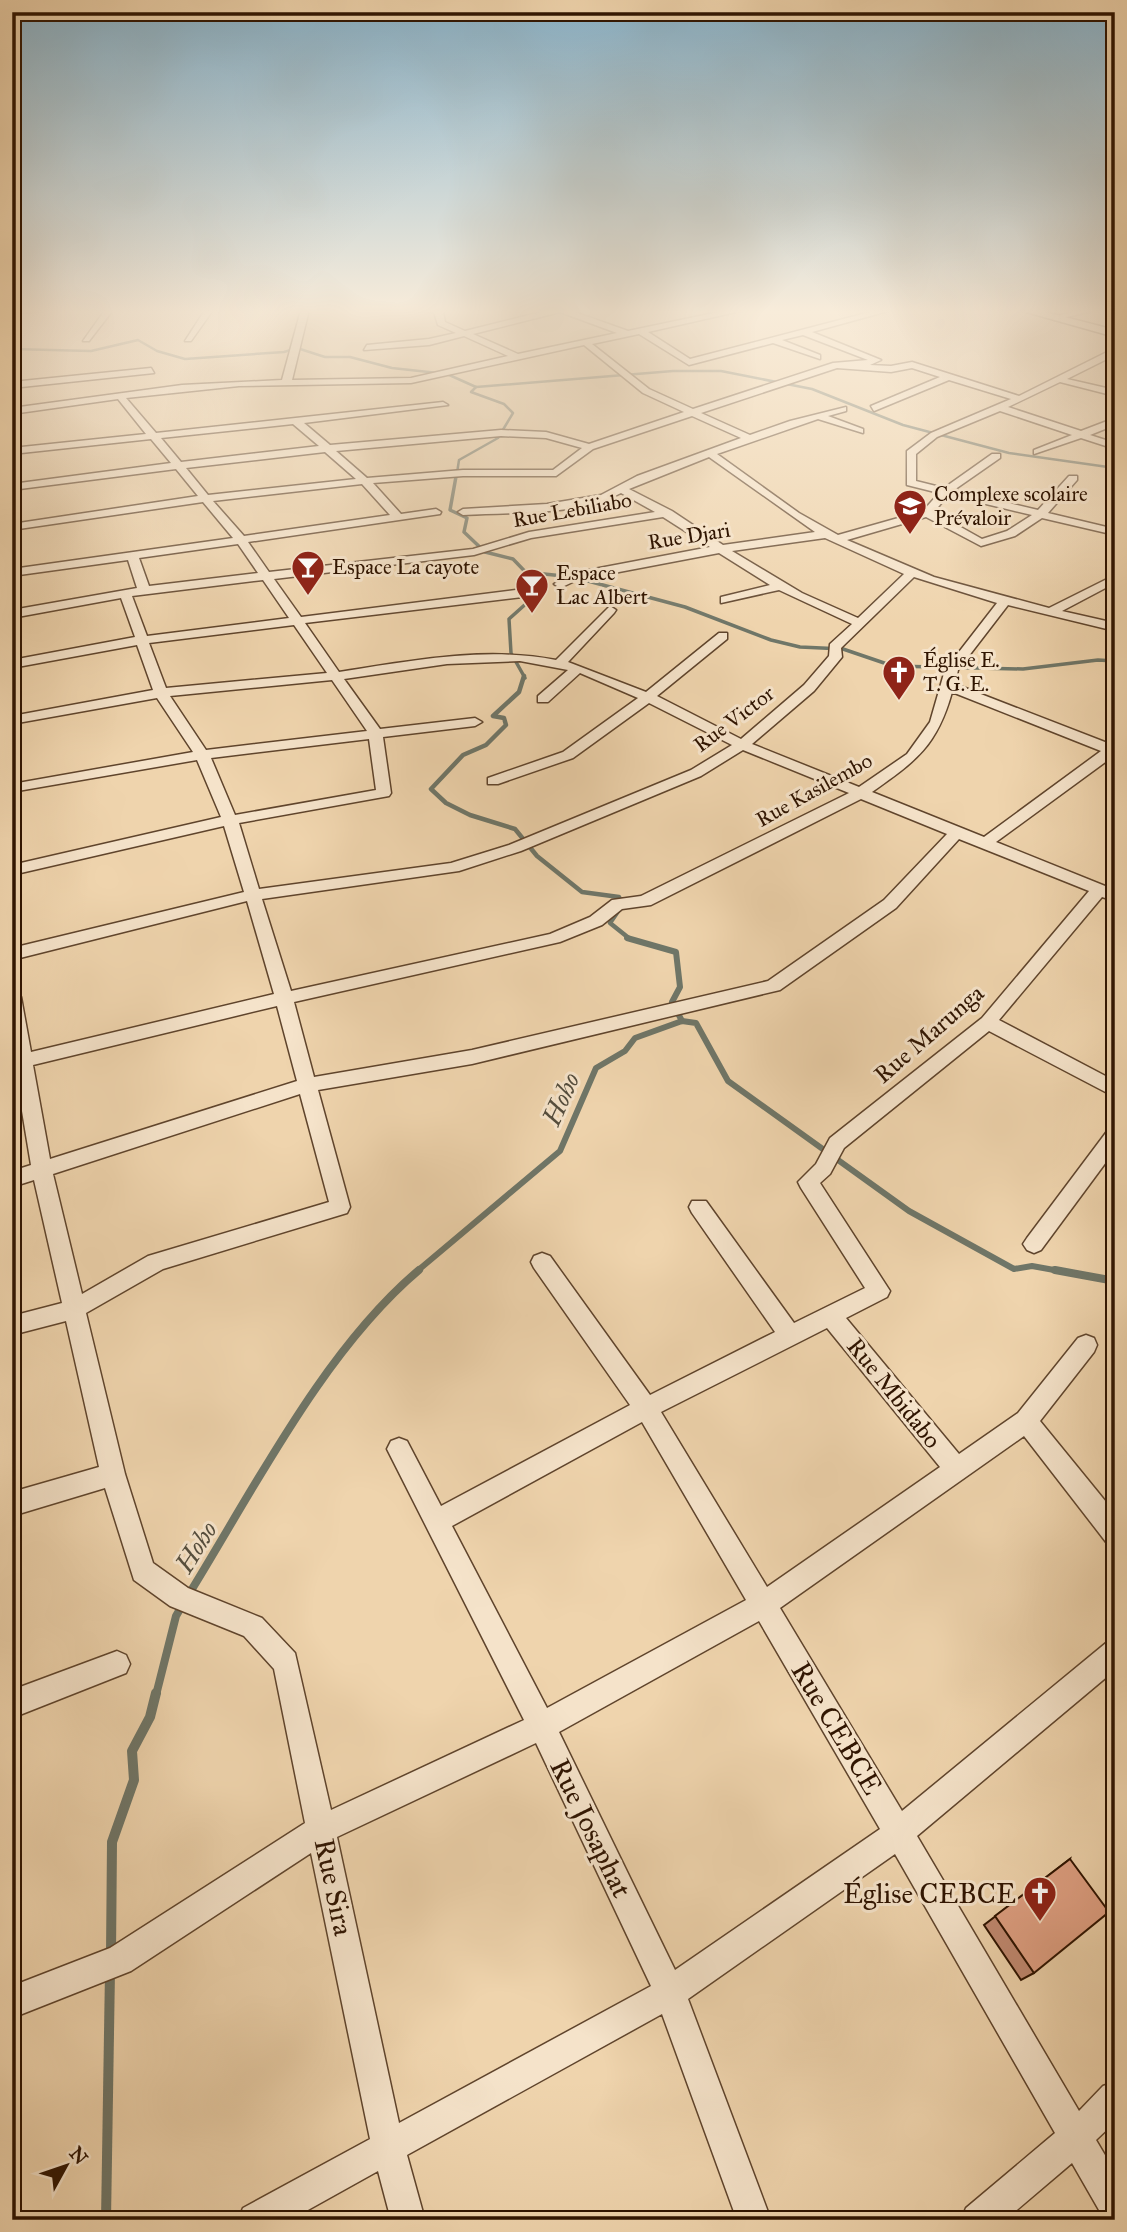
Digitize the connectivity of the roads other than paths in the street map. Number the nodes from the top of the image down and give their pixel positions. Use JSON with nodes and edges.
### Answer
{"nodes":[{"id":1,"x":135,"y":414,"type":"edge"},
{"id":2,"x":359,"y":414,"type":"edge"},
{"id":3,"x":682,"y":414,"type":"edge"},
{"id":4,"x":698,"y":414,"type":"edge"},
{"id":5,"x":829,"y":414,"type":"edge"},
{"id":6,"x":985,"y":414,"type":"edge"},
{"id":7,"x":1018,"y":414,"type":"edge"},
{"id":8,"x":821,"y":417,"type":"junction"},
{"id":9,"x":296,"y":421,"type":"junction"},
{"id":10,"x":1115,"y":421,"type":"edge"},
{"id":11,"x":860,"y":431,"type":"dead end"},
{"id":12,"x":153,"y":436,"type":"junction"},
{"id":13,"x":1080,"y":436,"type":"junction"},
{"id":14,"x":750,"y":439,"type":"junction"},
{"id":15,"x":1115,"y":446,"type":"edge"},
{"id":16,"x":589,"y":447,"type":"junction"},
{"id":17,"x":327,"y":448,"type":"junction"},
{"id":18,"x":12,"y":451,"type":"edge"},
{"id":19,"x":1038,"y":452,"type":"dead end"},
{"id":20,"x":711,"y":454,"type":"junction"},
{"id":21,"x":996,"y":456,"type":"dead end"},
{"id":22,"x":177,"y":465,"type":"junction"},
{"id":23,"x":1073,"y":478,"type":"dead end"},
{"id":24,"x":365,"y":481,"type":"junction"},
{"id":25,"x":12,"y":487,"type":"edge"},
{"id":26,"x":623,"y":490,"type":"junction"},
{"id":27,"x":945,"y":492,"type":"junction"},
{"id":28,"x":207,"y":498,"type":"junction"},
{"id":29,"x":436,"y":512,"type":"dead end"},
{"id":30,"x":463,"y":512,"type":"dead end"},
{"id":31,"x":668,"y":513,"type":"junction"},
{"id":32,"x":927,"y":513,"type":"junction"},
{"id":33,"x":397,"y":516,"type":"junction"},
{"id":34,"x":1041,"y":516,"type":"junction"},
{"id":35,"x":12,"y":527,"type":"edge"},
{"id":36,"x":1115,"y":532,"type":"edge"},
{"id":37,"x":832,"y":537,"type":"junction"},
{"id":38,"x":240,"y":539,"type":"junction"},
{"id":39,"x":720,"y":550,"type":"junction"},
{"id":40,"x":132,"y":554,"type":"junction"},
{"id":41,"x":12,"y":573,"type":"edge"},
{"id":42,"x":265,"y":574,"type":"junction"},
{"id":43,"x":911,"y":574,"type":"junction"},
{"id":44,"x":1115,"y":578,"type":"edge"},
{"id":45,"x":560,"y":584,"type":"dead end"},
{"id":46,"x":778,"y":587,"type":"junction"},
{"id":47,"x":144,"y":590,"type":"junction"},
{"id":48,"x":531,"y":592,"type":"dead end"},
{"id":49,"x":125,"y":593,"type":"junction"},
{"id":50,"x":725,"y":600,"type":"dead end"},
{"id":51,"x":1004,"y":602,"type":"junction"},
{"id":52,"x":610,"y":610,"type":"dead end"},
{"id":53,"x":1051,"y":612,"type":"junction"},
{"id":54,"x":12,"y":614,"type":"edge"},
{"id":55,"x":297,"y":619,"type":"junction"},
{"id":56,"x":860,"y":623,"type":"junction"},
{"id":57,"x":1115,"y":627,"type":"edge"},
{"id":58,"x":723,"y":636,"type":"dead end"},
{"id":59,"x":141,"y":640,"type":"junction"},
{"id":60,"x":12,"y":664,"type":"edge"},
{"id":61,"x":559,"y":664,"type":"junction"},
{"id":62,"x":578,"y":668,"type":"junction"},
{"id":63,"x":336,"y":676,"type":"junction"},
{"id":64,"x":949,"y":686,"type":"junction"},
{"id":65,"x":161,"y":693,"type":"junction"},
{"id":66,"x":649,"y":697,"type":"junction"},
{"id":67,"x":544,"y":699,"type":"dead end"},
{"id":68,"x":12,"y":720,"type":"edge"},
{"id":69,"x":475,"y":722,"type":"dead end"},
{"id":70,"x":375,"y":732,"type":"junction"},
{"id":71,"x":742,"y":745,"type":"junction"},
{"id":72,"x":1113,"y":749,"type":"edge"},
{"id":73,"x":202,"y":755,"type":"junction"},
{"id":74,"x":494,"y":781,"type":"dead end"},
{"id":75,"x":12,"y":788,"type":"edge"},
{"id":76,"x":861,"y":793,"type":"junction"},
{"id":77,"x":230,"y":820,"type":"junction"},
{"id":78,"x":957,"y":832,"type":"junction"},
{"id":79,"x":987,"y":842,"type":"junction"},
{"id":80,"x":12,"y":870,"type":"edge"},
{"id":81,"x":1107,"y":893,"type":"edge"},
{"id":82,"x":252,"y":895,"type":"junction"},
{"id":83,"x":12,"y":954,"type":"edge"},
{"id":84,"x":12,"y":997,"type":"edge"},
{"id":85,"x":284,"y":998,"type":"junction"},
{"id":86,"x":675,"y":1009,"type":"joint"},
{"id":87,"x":988,"y":1021,"type":"junction"},
{"id":88,"x":18,"y":1062,"type":"edge"},
{"id":89,"x":305,"y":1085,"type":"junction"},
{"id":90,"x":1115,"y":1090,"type":"edge"},
{"id":91,"x":1115,"y":1135,"type":"edge"},
{"id":92,"x":42,"y":1171,"type":"junction"},
{"id":93,"x":12,"y":1179,"type":"edge"},
{"id":94,"x":699,"y":1207,"type":"dead end"},
{"id":95,"x":1034,"y":1244,"type":"dead end"},
{"id":96,"x":542,"y":1262,"type":"dead end"},
{"id":97,"x":75,"y":1310,"type":"junction"},
{"id":98,"x":831,"y":1316,"type":"junction"},
{"id":99,"x":12,"y":1326,"type":"edge"},
{"id":100,"x":791,"y":1337,"type":"junction"},
{"id":101,"x":1086,"y":1345,"type":"dead end"},
{"id":102,"x":646,"y":1408,"type":"junction"},
{"id":103,"x":1026,"y":1421,"type":"junction"},
{"id":104,"x":399,"y":1449,"type":"dead end"},
{"id":105,"x":957,"y":1469,"type":"junction"},
{"id":106,"x":113,"y":1474,"type":"junction"},
{"id":107,"x":12,"y":1504,"type":"edge"},
{"id":108,"x":438,"y":1521,"type":"junction"},
{"id":109,"x":1115,"y":1534,"type":"edge"},
{"id":110,"x":764,"y":1604,"type":"junction"},
{"id":111,"x":1115,"y":1652,"type":"edge"},
{"id":112,"x":117,"y":1664,"type":"dead end"},
{"id":113,"x":12,"y":1704,"type":"edge"},
{"id":114,"x":542,"y":1726,"type":"junction"},
{"id":115,"x":322,"y":1829,"type":"junction"},
{"id":116,"x":899,"y":1833,"type":"junction"},
{"id":117,"x":670,"y":1993,"type":"junction"},
{"id":118,"x":12,"y":2002,"type":"edge"},
{"id":119,"x":1115,"y":2098,"type":"edge"},
{"id":120,"x":1076,"y":2137,"type":"junction"},
{"id":121,"x":388,"y":2147,"type":"junction"},
{"id":122,"x":1115,"y":2205,"type":"edge"},
{"id":123,"x":255,"y":2220,"type":"edge"},
{"id":124,"x":408,"y":2220,"type":"edge"},
{"id":125,"x":754,"y":2220,"type":"edge"},
{"id":126,"x":978,"y":2220,"type":"edge"}],
"edges":[{"from":1,"to":12,"type":"street"},
{"from":2,"to":9,"type":"street"},
{"from":3,"to":16,"type":"street"},
{"from":4,"to":14,"type":"street"},
{"from":5,"to":8,"type":"street","name":"Rue Lebiliabo"},
{"from":6,"to":27,"type":"street"},
{"from":7,"to":13,"type":"street"},
{"from":8,"to":11,"type":"street"},
{"from":8,"to":14,"type":"street","name":"Rue Lebiliabo"},
{"from":9,"to":12,"type":"street"},
{"from":9,"to":17,"type":"street"},
{"from":10,"to":13,"type":"street"},
{"from":12,"to":18,"type":"street"},
{"from":12,"to":22,"type":"street"},
{"from":13,"to":15,"type":"street"},
{"from":13,"to":19,"type":"street"},
{"from":14,"to":20,"type":"street","name":"Rue Lebiliabo"},
{"from":16,"to":17,"type":"street"},
{"from":16,"to":24,"type":"street"},
{"from":17,"to":22,"type":"street"},
{"from":17,"to":24,"type":"street"},
{"from":20,"to":26,"type":"street","name":"Rue Lebiliabo"},
{"from":20,"to":37,"type":"street"},
{"from":21,"to":27,"type":"street"},
{"from":22,"to":25,"type":"street"},
{"from":22,"to":28,"type":"street"},
{"from":23,"to":34,"type":"street"},
{"from":24,"to":28,"type":"street"},
{"from":24,"to":33,"type":"street"},
{"from":26,"to":30,"type":"street","name":"Rue Lebiliabo"},
{"from":26,"to":31,"type":"street"},
{"from":27,"to":32,"type":"street"},
{"from":27,"to":34,"type":"street"},
{"from":28,"to":35,"type":"street"},
{"from":28,"to":38,"type":"street"},
{"from":29,"to":33,"type":"street"},
{"from":31,"to":39,"type":"street"},
{"from":31,"to":42,"type":"street","name":"Rue Lebiliabo"},
{"from":32,"to":34,"type":"street"},
{"from":32,"to":37,"type":"street","name":"Rue Djari"},
{"from":33,"to":38,"type":"street"},
{"from":34,"to":36,"type":"street"},
{"from":37,"to":39,"type":"street","name":"Rue Djari"},
{"from":37,"to":43,"type":"street"},
{"from":38,"to":40,"type":"street"},
{"from":38,"to":42,"type":"street"},
{"from":39,"to":45,"type":"street","name":"Rue Djari"},
{"from":39,"to":46,"type":"street"},
{"from":40,"to":41,"type":"street"},
{"from":40,"to":47,"type":"street"},
{"from":42,"to":47,"type":"street","name":"Rue Lebiliabo"},
{"from":42,"to":55,"type":"street"},
{"from":43,"to":51,"type":"street"},
{"from":43,"to":56,"type":"street","name":"Rue Victor"},
{"from":44,"to":53,"type":"street"},
{"from":46,"to":50,"type":"street"},
{"from":46,"to":56,"type":"street"},
{"from":47,"to":49,"type":"street","name":"Rue Lebiliabo"},
{"from":48,"to":55,"type":"street"},
{"from":49,"to":54,"type":"street","name":"Rue Lebiliabo"},
{"from":49,"to":59,"type":"street"},
{"from":51,"to":53,"type":"street"},
{"from":51,"to":64,"type":"street","name":"Rue Kasilembo"},
{"from":52,"to":61,"type":"street"},
{"from":53,"to":57,"type":"street"},
{"from":55,"to":59,"type":"street"},
{"from":55,"to":63,"type":"street"},
{"from":56,"to":71,"type":"street","name":"Rue Victor"},
{"from":58,"to":66,"type":"street"},
{"from":59,"to":60,"type":"street"},
{"from":59,"to":65,"type":"street"},
{"from":61,"to":62,"type":"street"},
{"from":61,"to":63,"type":"street"},
{"from":62,"to":66,"type":"street"},
{"from":62,"to":67,"type":"street"},
{"from":63,"to":65,"type":"street"},
{"from":63,"to":70,"type":"street"},
{"from":64,"to":72,"type":"street"},
{"from":64,"to":76,"type":"street","name":"Rue Kasilembo"},
{"from":65,"to":68,"type":"street"},
{"from":65,"to":73,"type":"street"},
{"from":66,"to":71,"type":"street"},
{"from":66,"to":74,"type":"street"},
{"from":69,"to":70,"type":"street"},
{"from":70,"to":73,"type":"street"},
{"from":70,"to":77,"type":"street"},
{"from":71,"to":76,"type":"street"},
{"from":71,"to":82,"type":"street","name":"Rue Victor"},
{"from":72,"to":79,"type":"street"},
{"from":73,"to":75,"type":"street"},
{"from":73,"to":77,"type":"street"},
{"from":76,"to":78,"type":"street"},
{"from":76,"to":85,"type":"street","name":"Rue Kasilembo"},
{"from":77,"to":80,"type":"street"},
{"from":77,"to":82,"type":"street"},
{"from":78,"to":79,"type":"street"},
{"from":78,"to":86,"type":"street"},
{"from":79,"to":81,"type":"street"},
{"from":81,"to":87,"type":"street","name":"Rue Marunga"},
{"from":82,"to":83,"type":"street","name":"Rue Victor"},
{"from":82,"to":85,"type":"street"},
{"from":84,"to":88,"type":"street","name":"Rue Sira"},
{"from":85,"to":88,"type":"street"},
{"from":85,"to":89,"type":"street"},
{"from":86,"to":89,"type":"street"},
{"from":87,"to":90,"type":"street"},
{"from":87,"to":98,"type":"street","name":"Rue Marunga"},
{"from":88,"to":92,"type":"street","name":"Rue Sira"},
{"from":89,"to":92,"type":"street"},
{"from":89,"to":97,"type":"street"},
{"from":91,"to":95,"type":"street"},
{"from":92,"to":93,"type":"street"},
{"from":92,"to":97,"type":"street","name":"Rue Sira"},
{"from":94,"to":100,"type":"street"},
{"from":96,"to":102,"type":"street","name":"Rue CEBCE"},
{"from":97,"to":99,"type":"street"},
{"from":97,"to":106,"type":"street","name":"Rue Sira"},
{"from":98,"to":100,"type":"street"},
{"from":98,"to":105,"type":"street","name":"Rue Mbidabo"},
{"from":100,"to":102,"type":"street"},
{"from":101,"to":103,"type":"street"},
{"from":102,"to":108,"type":"street"},
{"from":102,"to":110,"type":"street","name":"Rue CEBCE"},
{"from":103,"to":105,"type":"street"},
{"from":103,"to":109,"type":"street"},
{"from":104,"to":108,"type":"street","name":"Rue Josaphat"},
{"from":105,"to":110,"type":"street"},
{"from":106,"to":107,"type":"street"},
{"from":106,"to":115,"type":"street","name":"Rue Sira"},
{"from":108,"to":114,"type":"street","name":"Rue Josaphat"},
{"from":110,"to":114,"type":"street"},
{"from":110,"to":116,"type":"street","name":"Rue CEBCE"},
{"from":111,"to":116,"type":"street"},
{"from":112,"to":113,"type":"street"},
{"from":114,"to":115,"type":"street"},
{"from":114,"to":117,"type":"street","name":"Rue Josaphat"},
{"from":115,"to":118,"type":"street"},
{"from":115,"to":121,"type":"street","name":"Rue Sira"},
{"from":116,"to":117,"type":"street"},
{"from":116,"to":120,"type":"street","name":"Rue CEBCE"},
{"from":117,"to":121,"type":"street"},
{"from":117,"to":125,"type":"street","name":"Rue Josaphat"},
{"from":119,"to":120,"type":"street"},
{"from":120,"to":122,"type":"street","name":"Rue CEBCE"},
{"from":120,"to":126,"type":"street"},
{"from":121,"to":123,"type":"street"},
{"from":121,"to":124,"type":"street","name":"Rue Sira"}]}
